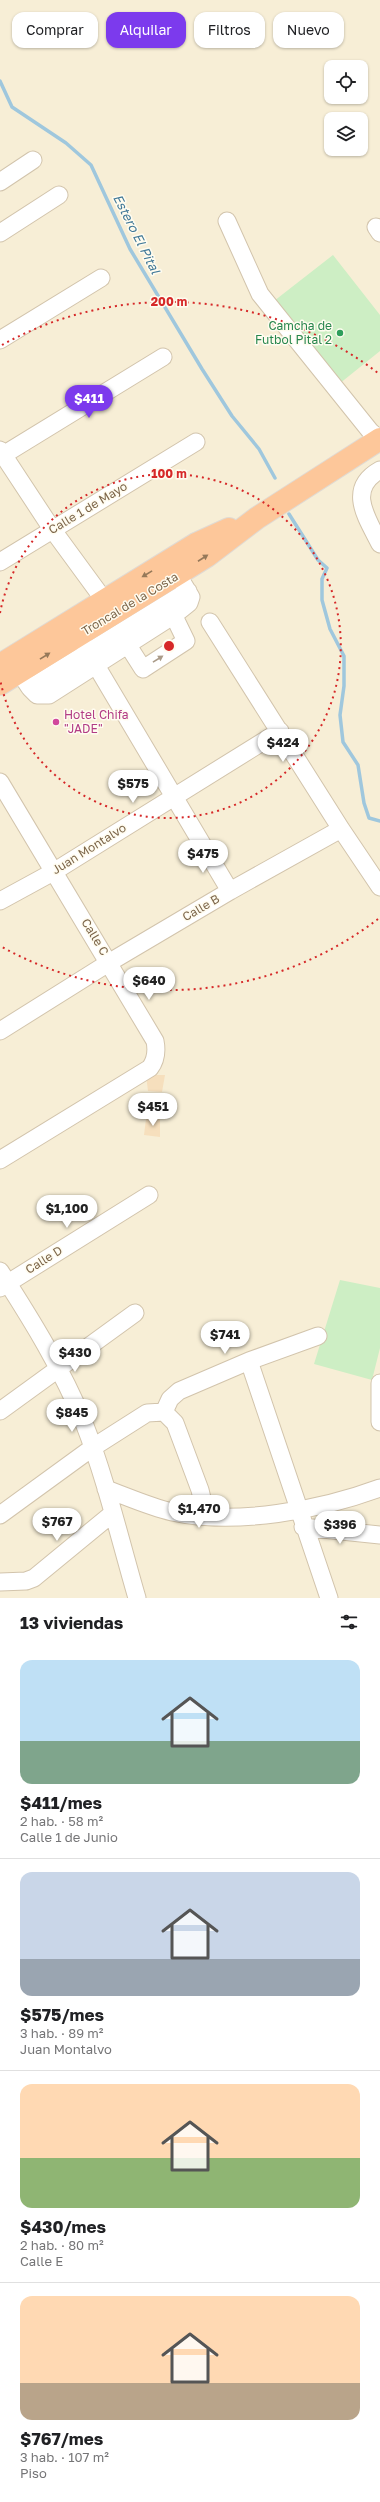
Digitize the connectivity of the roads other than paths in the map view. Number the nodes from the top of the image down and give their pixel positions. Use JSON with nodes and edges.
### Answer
{"nodes":[{"id":1,"x":33,"y":160,"type":"dead end"},
{"id":2,"x":0,"y":182,"type":"edge"},
{"id":3,"x":59,"y":195,"type":"dead end"},
{"id":4,"x":227,"y":221,"type":"dead end"},
{"id":5,"x":0,"y":233,"type":"edge"},
{"id":6,"x":101,"y":278,"type":"dead end"},
{"id":7,"x":0,"y":340,"type":"edge"},
{"id":8,"x":163,"y":357,"type":"dead end"},
{"id":9,"x":378,"y":435,"type":"edge"},
{"id":10,"x":196,"y":442,"type":"dead end"},
{"id":11,"x":1,"y":454,"type":"edge"},
{"id":12,"x":380,"y":470,"type":"edge"},
{"id":13,"x":256,"y":518,"type":"junction"},
{"id":14,"x":52,"y":529,"type":"junction"},
{"id":15,"x":379,"y":541,"type":"edge"},
{"id":16,"x":0,"y":562,"type":"edge"},
{"id":17,"x":183,"y":583,"type":"junction"},
{"id":18,"x":167,"y":602,"type":"junction"},
{"id":19,"x":210,"y":622,"type":"dead end"},
{"id":20,"x":115,"y":623,"type":"junction"},
{"id":21,"x":88,"y":651,"type":"junction"},
{"id":22,"x":16,"y":675,"type":"edge"},
{"id":23,"x":0,"y":684,"type":"edge"},
{"id":24,"x":280,"y":731,"type":"junction"},
{"id":25,"x":0,"y":782,"type":"edge"},
{"id":26,"x":174,"y":795,"type":"junction"},
{"id":27,"x":341,"y":829,"type":"junction"},
{"id":28,"x":55,"y":871,"type":"junction"},
{"id":29,"x":380,"y":887,"type":"edge"},
{"id":30,"x":230,"y":892,"type":"junction"},
{"id":31,"x":0,"y":901,"type":"edge"},
{"id":32,"x":110,"y":962,"type":"junction"},
{"id":33,"x":0,"y":1031,"type":"edge"},
{"id":34,"x":0,"y":1160,"type":"edge"},
{"id":35,"x":149,"y":1196,"type":"dead end"},
{"id":36,"x":3,"y":1280,"type":"edge"},
{"id":37,"x":135,"y":1313,"type":"dead end"},
{"id":38,"x":318,"y":1336,"type":"dead end"},
{"id":39,"x":249,"y":1361,"type":"junction"},
{"id":40,"x":58,"y":1367,"type":"junction"},
{"id":41,"x":380,"y":1383,"type":"edge"},
{"id":42,"x":0,"y":1411,"type":"edge"},
{"id":43,"x":164,"y":1412,"type":"junction"},
{"id":44,"x":380,"y":1422,"type":"edge"},
{"id":45,"x":92,"y":1448,"type":"junction"},
{"id":46,"x":380,"y":1488,"type":"edge"},
{"id":47,"x":106,"y":1489,"type":"junction"},
{"id":48,"x":298,"y":1509,"type":"junction"},
{"id":49,"x":113,"y":1513,"type":"junction"},
{"id":50,"x":0,"y":1515,"type":"edge"},
{"id":51,"x":206,"y":1515,"type":"junction"},
{"id":52,"x":304,"y":1526,"type":"junction"},
{"id":53,"x":380,"y":1535,"type":"edge"},
{"id":54,"x":0,"y":1582,"type":"edge"},
{"id":55,"x":137,"y":1598,"type":"edge"},
{"id":56,"x":328,"y":1598,"type":"edge"}],
"edges":[{"from":1,"to":2,"type":"street"},
{"from":3,"to":5,"type":"street"},
{"from":4,"to":9,"type":"street"},
{"from":6,"to":7,"type":"street"},
{"from":8,"to":11,"type":"street"},
{"from":9,"to":13,"type":"highway","name":"Troncal de la Costa"},
{"from":10,"to":14,"type":"street","name":"Calle 1 de Mayo"},
{"from":11,"to":14,"type":"street"},
{"from":12,"to":15,"type":"street"},
{"from":17,"to":13,"type":"highway","name":"Troncal de la Costa","one_way":true},
{"from":13,"to":20,"type":"highway","name":"Troncal de la Costa","one_way":true},
{"from":14,"to":16,"type":"street","name":"Calle 1 de Mayo"},
{"from":14,"to":20,"type":"street"},
{"from":17,"to":18,"type":"highway","name":"Troncal de la Costa"},
{"from":17,"to":18,"type":"street"},
{"from":18,"to":20,"type":"highway","name":"Troncal de la Costa"},
{"from":18,"to":20,"type":"street"},
{"from":20,"to":18,"type":"street","one_way":true},
{"from":19,"to":24,"type":"street"},
{"from":20,"to":21,"type":"highway","name":"Troncal de la Costa"},
{"from":20,"to":21,"type":"street"},
{"from":20,"to":22,"type":"highway","name":"Troncal de la Costa"},
{"from":21,"to":22,"type":"highway","name":"Troncal de la Costa"},
{"from":21,"to":22,"type":"street"},
{"from":21,"to":26,"type":"street","name":"Calle B"},
{"from":22,"to":23,"type":"highway","name":"Troncal de la Costa"},
{"from":24,"to":26,"type":"street","name":"Juan Montalvo"},
{"from":24,"to":27,"type":"street"},
{"from":25,"to":28,"type":"street","name":"Calle C"},
{"from":26,"to":28,"type":"street","name":"Juan Montalvo"},
{"from":26,"to":30,"type":"street","name":"Calle B"},
{"from":27,"to":29,"type":"street"},
{"from":27,"to":30,"type":"street"},
{"from":28,"to":31,"type":"street","name":"Juan Montalvo"},
{"from":28,"to":32,"type":"street","name":"Calle C"},
{"from":30,"to":32,"type":"street","name":"Calle B"},
{"from":32,"to":33,"type":"street","name":"Calle B"},
{"from":32,"to":34,"type":"street","name":"Calle C"},
{"from":35,"to":36,"type":"street","name":"Calle D"},
{"from":36,"to":40,"type":"street"},
{"from":37,"to":40,"type":"street"},
{"from":38,"to":39,"type":"street"},
{"from":39,"to":43,"type":"street"},
{"from":39,"to":48,"type":"street"},
{"from":40,"to":42,"type":"street"},
{"from":40,"to":45,"type":"street"},
{"from":41,"to":44,"type":"street"},
{"from":43,"to":45,"type":"street"},
{"from":43,"to":51,"type":"street"},
{"from":45,"to":47,"type":"street"},
{"from":45,"to":50,"type":"street"},
{"from":46,"to":48,"type":"street"},
{"from":47,"to":49,"type":"street"},
{"from":47,"to":51,"type":"street"},
{"from":48,"to":51,"type":"street"},
{"from":48,"to":52,"type":"street"},
{"from":49,"to":54,"type":"street"},
{"from":49,"to":55,"type":"street"},
{"from":52,"to":53,"type":"street"},
{"from":52,"to":56,"type":"street"}]}
